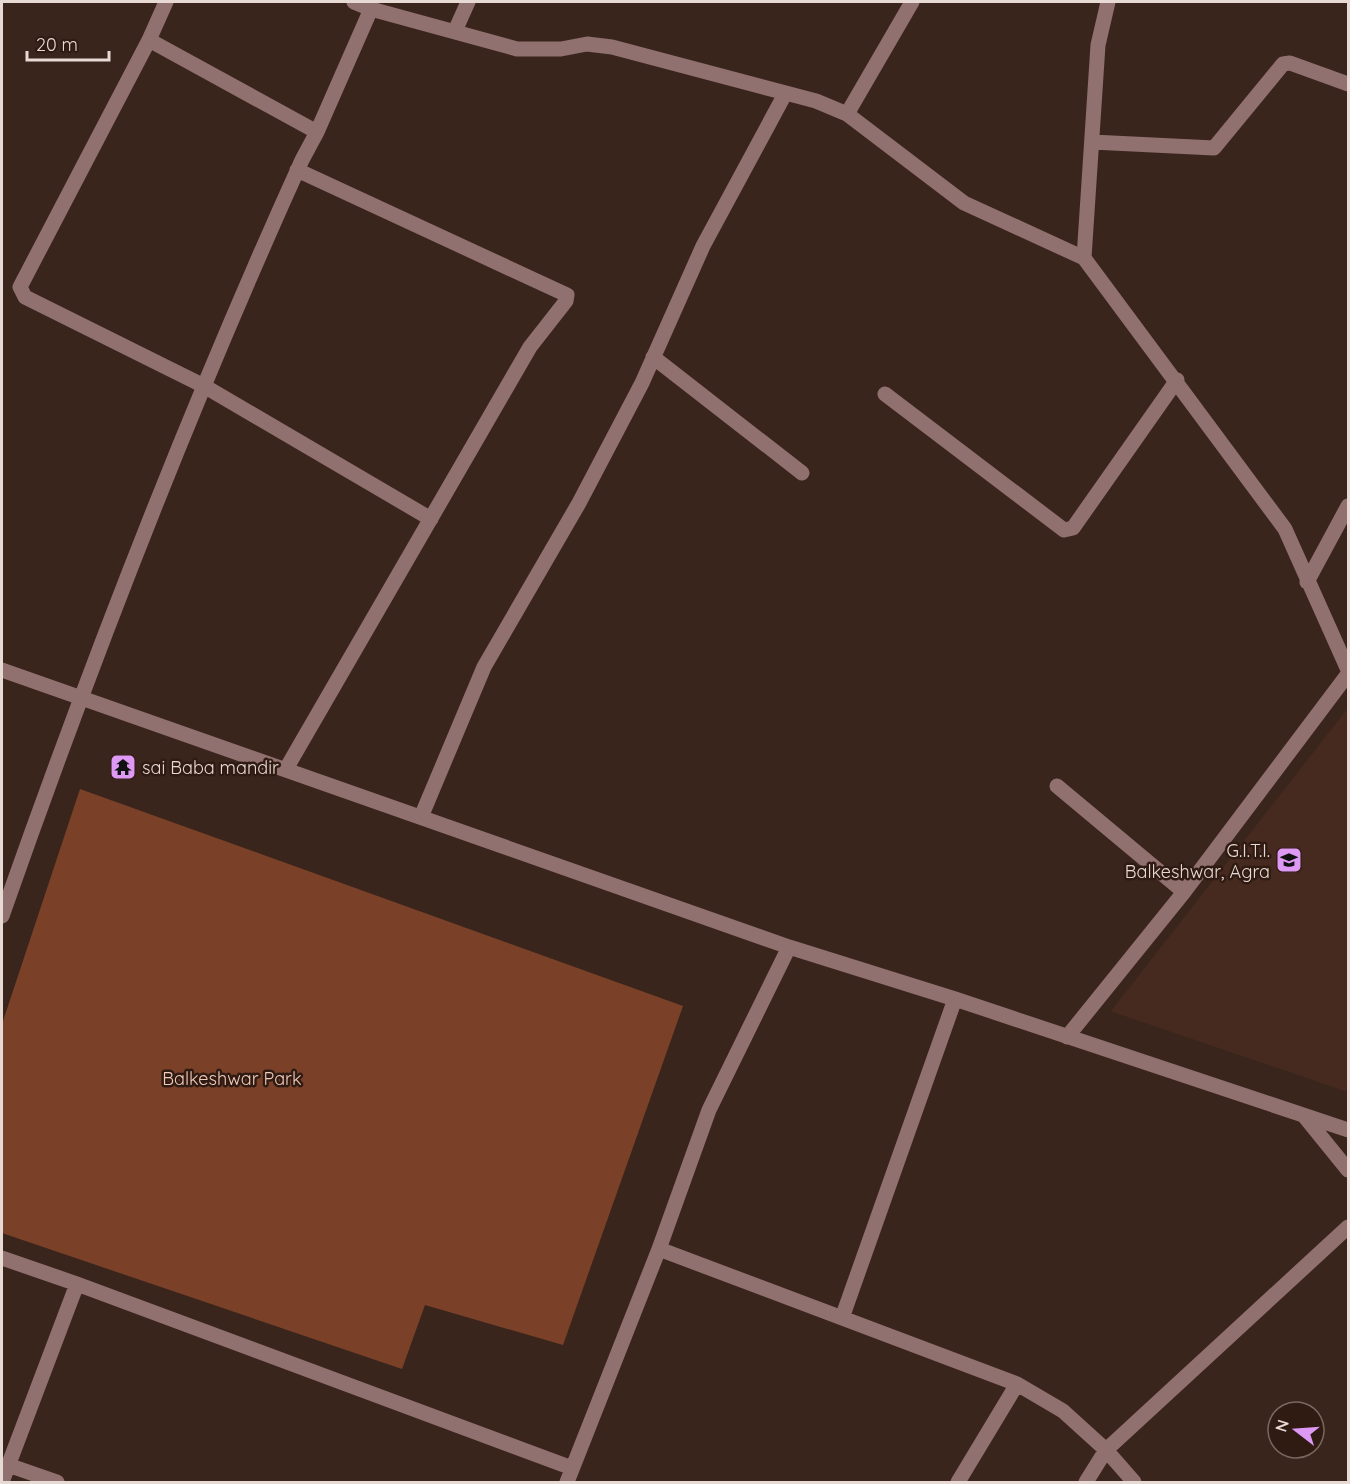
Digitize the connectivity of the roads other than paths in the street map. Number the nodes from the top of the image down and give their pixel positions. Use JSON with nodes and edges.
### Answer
{"nodes":[{"id":1,"x":166,"y":2,"type":"edge"},
{"id":2,"x":354,"y":2,"type":"edge"},
{"id":3,"x":468,"y":2,"type":"edge"},
{"id":4,"x":912,"y":2,"type":"edge"},
{"id":5,"x":1108,"y":2,"type":"edge"},
{"id":6,"x":371,"y":9,"type":"junction"},
{"id":7,"x":455,"y":31,"type":"junction"},
{"id":8,"x":149,"y":40,"type":"junction"},
{"id":9,"x":1348,"y":84,"type":"edge"},
{"id":10,"x":785,"y":94,"type":"junction"},
{"id":11,"x":847,"y":114,"type":"junction"},
{"id":12,"x":317,"y":132,"type":"junction"},
{"id":13,"x":1092,"y":142,"type":"junction"},
{"id":14,"x":297,"y":170,"type":"junction"},
{"id":15,"x":1084,"y":258,"type":"junction"},
{"id":16,"x":653,"y":357,"type":"junction"},
{"id":17,"x":1177,"y":380,"type":"junction"},
{"id":18,"x":204,"y":386,"type":"junction"},
{"id":19,"x":885,"y":394,"type":"dead end"},
{"id":20,"x":802,"y":473,"type":"dead end"},
{"id":21,"x":1348,"y":506,"type":"edge"},
{"id":22,"x":431,"y":519,"type":"junction"},
{"id":23,"x":1307,"y":582,"type":"junction"},
{"id":24,"x":2,"y":670,"type":"edge"},
{"id":25,"x":79,"y":696,"type":"junction"},
{"id":26,"x":286,"y":769,"type":"junction"},
{"id":27,"x":1057,"y":786,"type":"dead end"},
{"id":28,"x":421,"y":817,"type":"junction"},
{"id":29,"x":1184,"y":892,"type":"junction"},
{"id":30,"x":3,"y":908,"type":"edge"},
{"id":31,"x":789,"y":947,"type":"junction"},
{"id":32,"x":955,"y":999,"type":"junction"},
{"id":33,"x":1068,"y":1037,"type":"junction"},
{"id":34,"x":1305,"y":1117,"type":"junction"},
{"id":35,"x":1348,"y":1130,"type":"edge"},
{"id":36,"x":1348,"y":1170,"type":"edge"},
{"id":37,"x":1348,"y":1227,"type":"edge"},
{"id":38,"x":659,"y":1250,"type":"junction"},
{"id":39,"x":2,"y":1257,"type":"edge"},
{"id":40,"x":77,"y":1284,"type":"junction"},
{"id":41,"x":842,"y":1318,"type":"junction"},
{"id":42,"x":1017,"y":1384,"type":"junction"},
{"id":43,"x":1106,"y":1450,"type":"junction"},
{"id":44,"x":9,"y":1465,"type":"junction"},
{"id":45,"x":569,"y":1475,"type":"edge"},
{"id":46,"x":2,"y":1482,"type":"edge"},
{"id":47,"x":57,"y":1482,"type":"edge"},
{"id":48,"x":958,"y":1482,"type":"edge"},
{"id":49,"x":1086,"y":1482,"type":"edge"},
{"id":50,"x":1134,"y":1482,"type":"edge"}],
"edges":[{"from":1,"to":8,"type":"street"},
{"from":2,"to":6,"type":"street"},
{"from":3,"to":7,"type":"street"},
{"from":4,"to":11,"type":"street"},
{"from":5,"to":13,"type":"street"},
{"from":6,"to":7,"type":"street"},
{"from":6,"to":12,"type":"street"},
{"from":7,"to":10,"type":"street"},
{"from":8,"to":12,"type":"street"},
{"from":8,"to":18,"type":"street"},
{"from":9,"to":13,"type":"street"},
{"from":10,"to":11,"type":"street"},
{"from":10,"to":16,"type":"street"},
{"from":11,"to":15,"type":"street"},
{"from":12,"to":14,"type":"street"},
{"from":13,"to":15,"type":"street"},
{"from":14,"to":18,"type":"street"},
{"from":14,"to":22,"type":"street"},
{"from":15,"to":17,"type":"street"},
{"from":16,"to":20,"type":"street"},
{"from":16,"to":28,"type":"street"},
{"from":17,"to":19,"type":"street"},
{"from":17,"to":23,"type":"street"},
{"from":18,"to":22,"type":"street"},
{"from":18,"to":25,"type":"street"},
{"from":21,"to":23,"type":"street"},
{"from":22,"to":26,"type":"street"},
{"from":23,"to":29,"type":"street"},
{"from":24,"to":25,"type":"street"},
{"from":25,"to":26,"type":"street"},
{"from":25,"to":30,"type":"street"},
{"from":26,"to":28,"type":"street"},
{"from":27,"to":29,"type":"street"},
{"from":28,"to":31,"type":"street"},
{"from":29,"to":33,"type":"street"},
{"from":31,"to":32,"type":"street"},
{"from":31,"to":38,"type":"street"},
{"from":32,"to":33,"type":"street"},
{"from":32,"to":41,"type":"street"},
{"from":33,"to":34,"type":"street"},
{"from":34,"to":35,"type":"street"},
{"from":34,"to":36,"type":"street"},
{"from":37,"to":43,"type":"street"},
{"from":38,"to":41,"type":"street"},
{"from":38,"to":45,"type":"street"},
{"from":39,"to":40,"type":"street"},
{"from":40,"to":44,"type":"street"},
{"from":40,"to":45,"type":"street"},
{"from":41,"to":42,"type":"street"},
{"from":42,"to":43,"type":"street"},
{"from":42,"to":48,"type":"street"},
{"from":43,"to":49,"type":"street"},
{"from":43,"to":50,"type":"street"},
{"from":44,"to":46,"type":"street"},
{"from":44,"to":47,"type":"street"}]}
